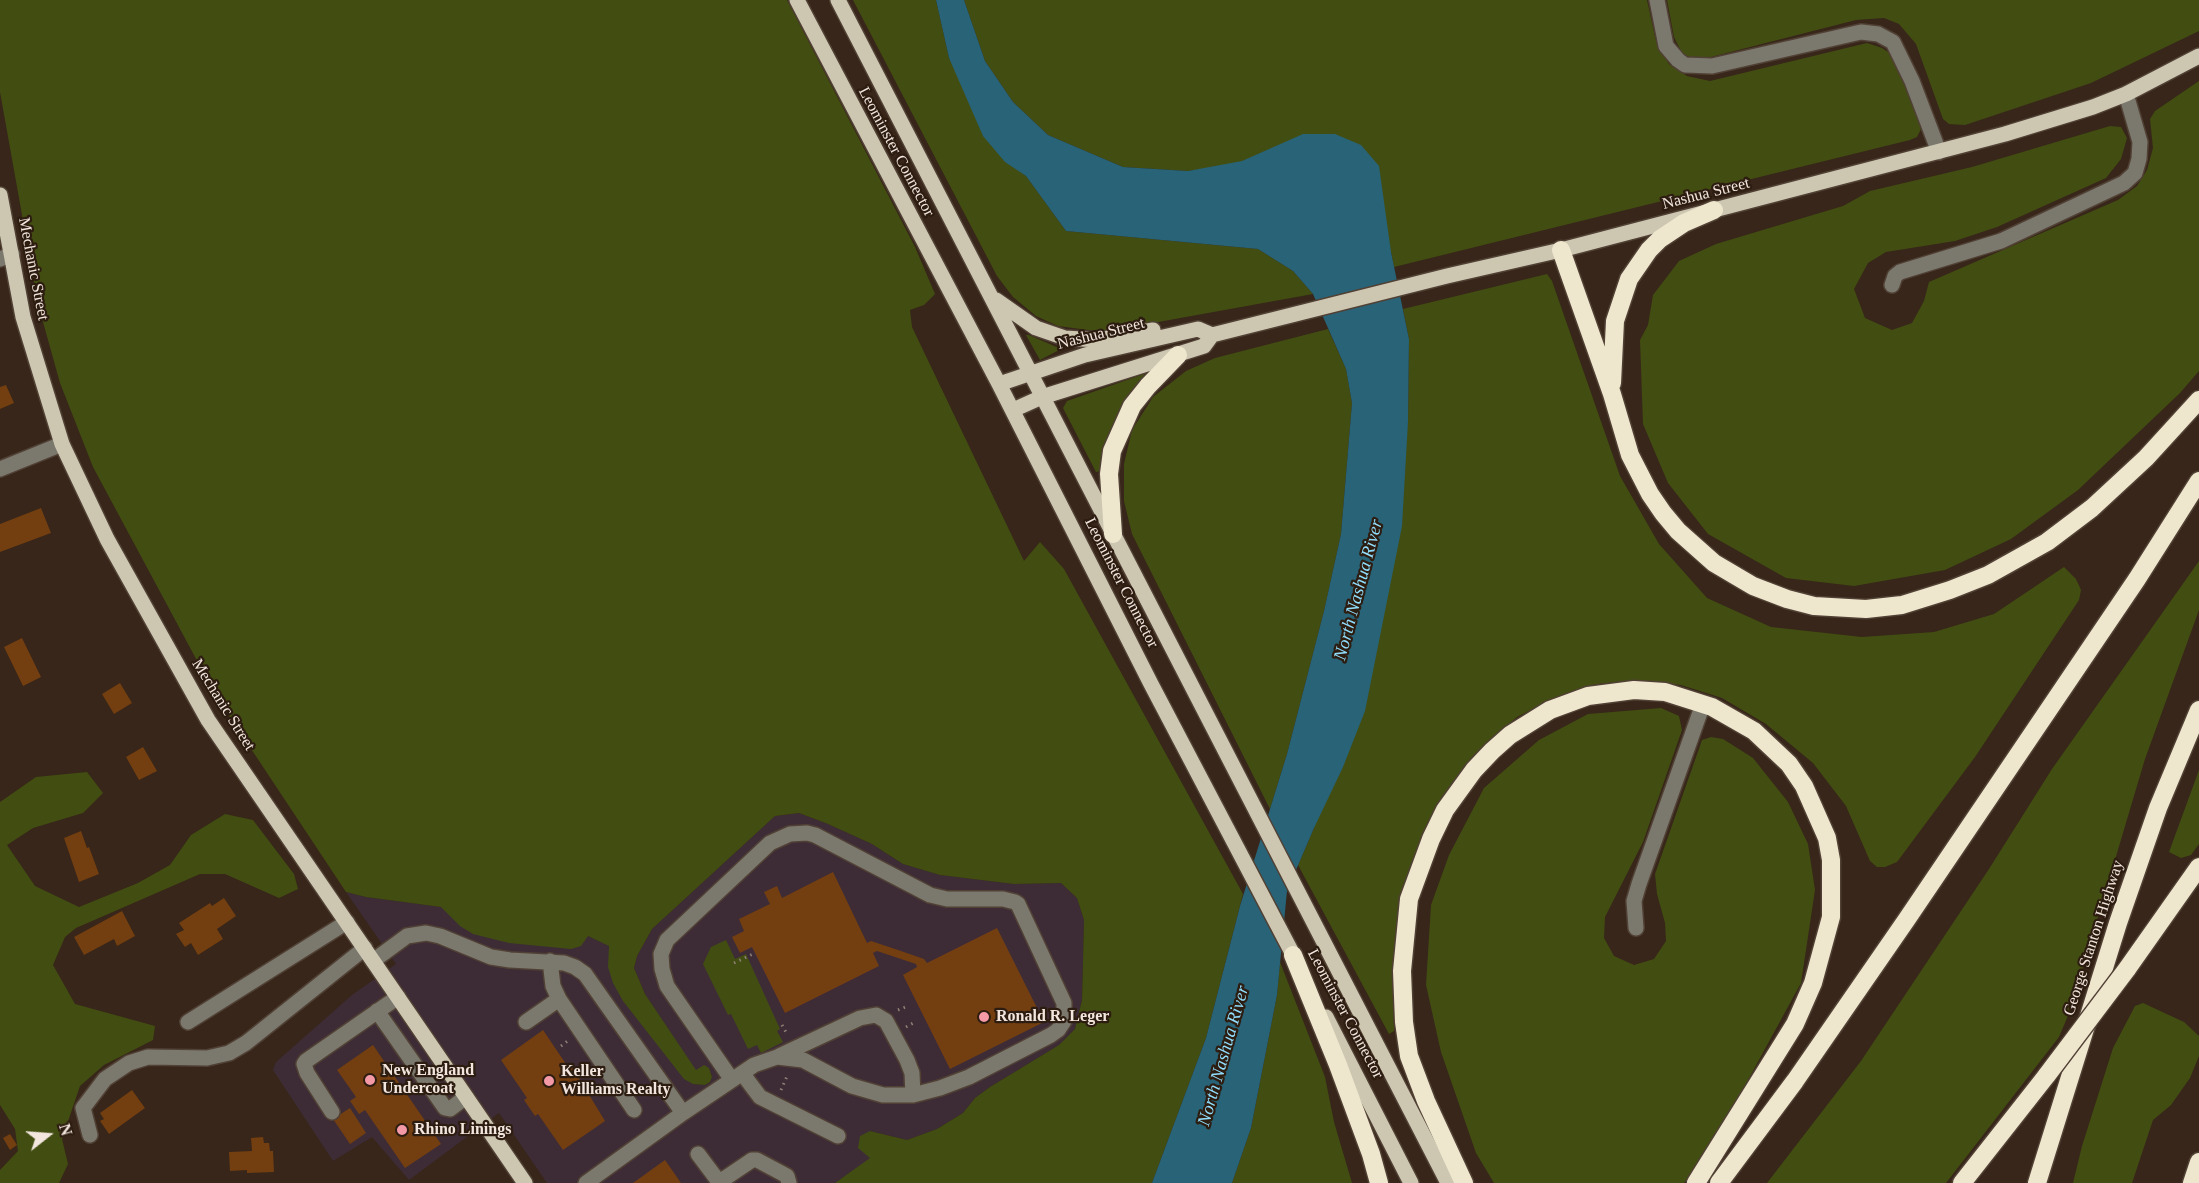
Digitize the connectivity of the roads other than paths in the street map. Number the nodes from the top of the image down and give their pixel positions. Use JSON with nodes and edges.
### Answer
{"nodes":[{"id":1,"x":797,"y":0,"type":"edge"},
{"id":2,"x":838,"y":0,"type":"edge"},
{"id":3,"x":1657,"y":0,"type":"edge"},
{"id":4,"x":2199,"y":56,"type":"edge"},
{"id":5,"x":2126,"y":94,"type":"junction"},
{"id":6,"x":1939,"y":152,"type":"junction"},
{"id":7,"x":0,"y":195,"type":"edge"},
{"id":8,"x":1714,"y":210,"type":"junction"},
{"id":9,"x":1560,"y":250,"type":"junction"},
{"id":10,"x":4,"y":255,"type":"edge"},
{"id":11,"x":1892,"y":285,"type":"dead end"},
{"id":12,"x":991,"y":297,"type":"junction"},
{"id":13,"x":1197,"y":329,"type":"junction"},
{"id":14,"x":1212,"y":335,"type":"junction"},
{"id":15,"x":1178,"y":355,"type":"junction"},
{"id":16,"x":1030,"y":373,"type":"junction"},
{"id":17,"x":999,"y":384,"type":"junction"},
{"id":18,"x":1612,"y":394,"type":"junction"},
{"id":19,"x":1042,"y":397,"type":"junction"},
{"id":20,"x":2199,"y":400,"type":"edge"},
{"id":21,"x":1013,"y":410,"type":"junction"},
{"id":22,"x":62,"y":444,"type":"junction"},
{"id":23,"x":0,"y":469,"type":"edge"},
{"id":24,"x":2199,"y":481,"type":"edge"},
{"id":25,"x":1113,"y":534,"type":"junction"},
{"id":26,"x":1703,"y":704,"type":"junction"},
{"id":27,"x":2199,"y":710,"type":"edge"},
{"id":28,"x":2199,"y":867,"type":"edge"},
{"id":29,"x":347,"y":922,"type":"junction"},
{"id":30,"x":1636,"y":928,"type":"dead end"},
{"id":31,"x":1293,"y":954,"type":"joint"},
{"id":32,"x":369,"y":955,"type":"junction"},
{"id":33,"x":550,"y":962,"type":"junction"},
{"id":34,"x":398,"y":997,"type":"junction"},
{"id":35,"x":559,"y":999,"type":"junction"},
{"id":36,"x":377,"y":1011,"type":"junction"},
{"id":37,"x":188,"y":1022,"type":"dead end"},
{"id":38,"x":526,"y":1022,"type":"dead end"},
{"id":39,"x":1331,"y":1036,"type":"junction"},
{"id":40,"x":783,"y":1057,"type":"junction"},
{"id":41,"x":737,"y":1076,"type":"junction"},
{"id":42,"x":913,"y":1095,"type":"junction"},
{"id":43,"x":466,"y":1097,"type":"junction"},
{"id":44,"x":634,"y":1110,"type":"dead end"},
{"id":45,"x":332,"y":1112,"type":"dead end"},
{"id":46,"x":683,"y":1113,"type":"junction"},
{"id":47,"x":90,"y":1135,"type":"dead end"},
{"id":48,"x":838,"y":1136,"type":"dead end"},
{"id":49,"x":698,"y":1154,"type":"dead end"},
{"id":50,"x":2199,"y":1162,"type":"edge"},
{"id":51,"x":525,"y":1183,"type":"edge"},
{"id":52,"x":586,"y":1183,"type":"edge"},
{"id":53,"x":719,"y":1183,"type":"edge"},
{"id":54,"x":789,"y":1183,"type":"edge"},
{"id":55,"x":1380,"y":1183,"type":"edge"},
{"id":56,"x":1411,"y":1183,"type":"edge"},
{"id":57,"x":1448,"y":1183,"type":"edge"},
{"id":58,"x":1464,"y":1183,"type":"edge"},
{"id":59,"x":1696,"y":1183,"type":"edge"},
{"id":60,"x":1719,"y":1183,"type":"edge"},
{"id":61,"x":1962,"y":1183,"type":"edge"},
{"id":62,"x":2037,"y":1183,"type":"edge"},
{"id":63,"x":2192,"y":1183,"type":"edge"}],
"edges":[{"from":1,"to":17,"type":"main road","name":"Leominster Connector"},
{"from":2,"to":12,"type":"main road","name":"Leominster Connector"},
{"from":3,"to":6,"type":"street"},
{"from":4,"to":5,"type":"main road","name":"Nashua Street"},
{"from":5,"to":6,"type":"main road","name":"Nashua Street"},
{"from":5,"to":11,"type":"street"},
{"from":6,"to":8,"type":"main road","name":"Nashua Street"},
{"from":7,"to":10,"type":"main road","name":"Mechanic Street"},
{"from":8,"to":9,"type":"main road","name":"Nashua Street"},
{"from":8,"to":18,"type":"highway"},
{"from":9,"to":14,"type":"main road","name":"Nashua Street"},
{"from":9,"to":18,"type":"highway"},
{"from":10,"to":22,"type":"main road","name":"Mechanic Street"},
{"from":12,"to":13,"type":"main road"},
{"from":12,"to":16,"type":"main road","name":"Leominster Connector"},
{"from":13,"to":14,"type":"main road"},
{"from":13,"to":16,"type":"main road","name":"Nashua Street"},
{"from":14,"to":15,"type":"main road","name":"Nashua Street"},
{"from":15,"to":19,"type":"main road","name":"Nashua Street"},
{"from":15,"to":25,"type":"highway"},
{"from":16,"to":17,"type":"main road","name":"Nashua Street"},
{"from":16,"to":19,"type":"main road","name":"Leominster Connector"},
{"from":17,"to":21,"type":"main road","name":"Leominster Connector"},
{"from":18,"to":20,"type":"highway"},
{"from":19,"to":21,"type":"main road","name":"Nashua Street"},
{"from":19,"to":25,"type":"main road","name":"Leominster Connector"},
{"from":21,"to":31,"type":"main road","name":"Leominster Connector"},
{"from":22,"to":23,"type":"street"},
{"from":22,"to":29,"type":"main road","name":"Mechanic Street"},
{"from":24,"to":60,"type":"highway"},
{"from":25,"to":57,"type":"main road","name":"Leominster Connector"},
{"from":26,"to":30,"type":"street"},
{"from":26,"to":58,"type":"highway"},
{"from":26,"to":59,"type":"highway"},
{"from":27,"to":62,"type":"highway","name":"George Stanton Highway"},
{"from":28,"to":61,"type":"highway","bridge":true},
{"from":29,"to":32,"type":"main road","name":"Mechanic Street"},
{"from":29,"to":37,"type":"street"},
{"from":31,"to":39,"type":"highway"},
{"from":32,"to":33,"type":"street"},
{"from":32,"to":34,"type":"main road","name":"Mechanic Street"},
{"from":32,"to":47,"type":"street"},
{"from":33,"to":35,"type":"street"},
{"from":33,"to":46,"type":"street"},
{"from":34,"to":36,"type":"street"},
{"from":34,"to":43,"type":"main road","name":"Mechanic Street"},
{"from":35,"to":38,"type":"street"},
{"from":35,"to":44,"type":"street"},
{"from":36,"to":43,"type":"street"},
{"from":36,"to":45,"type":"street"},
{"from":39,"to":55,"type":"highway"},
{"from":39,"to":56,"type":"main road","name":"Leominster Connector"},
{"from":40,"to":41,"type":"street"},
{"from":40,"to":42,"type":"street"},
{"from":40,"to":42,"type":"street"},
{"from":41,"to":42,"type":"street"},
{"from":41,"to":46,"type":"street"},
{"from":41,"to":48,"type":"street"},
{"from":43,"to":51,"type":"main road","name":"Mechanic Street"},
{"from":46,"to":52,"type":"street"},
{"from":49,"to":53,"type":"street"},
{"from":50,"to":63,"type":"highway"},
{"from":53,"to":54,"type":"street"}]}
